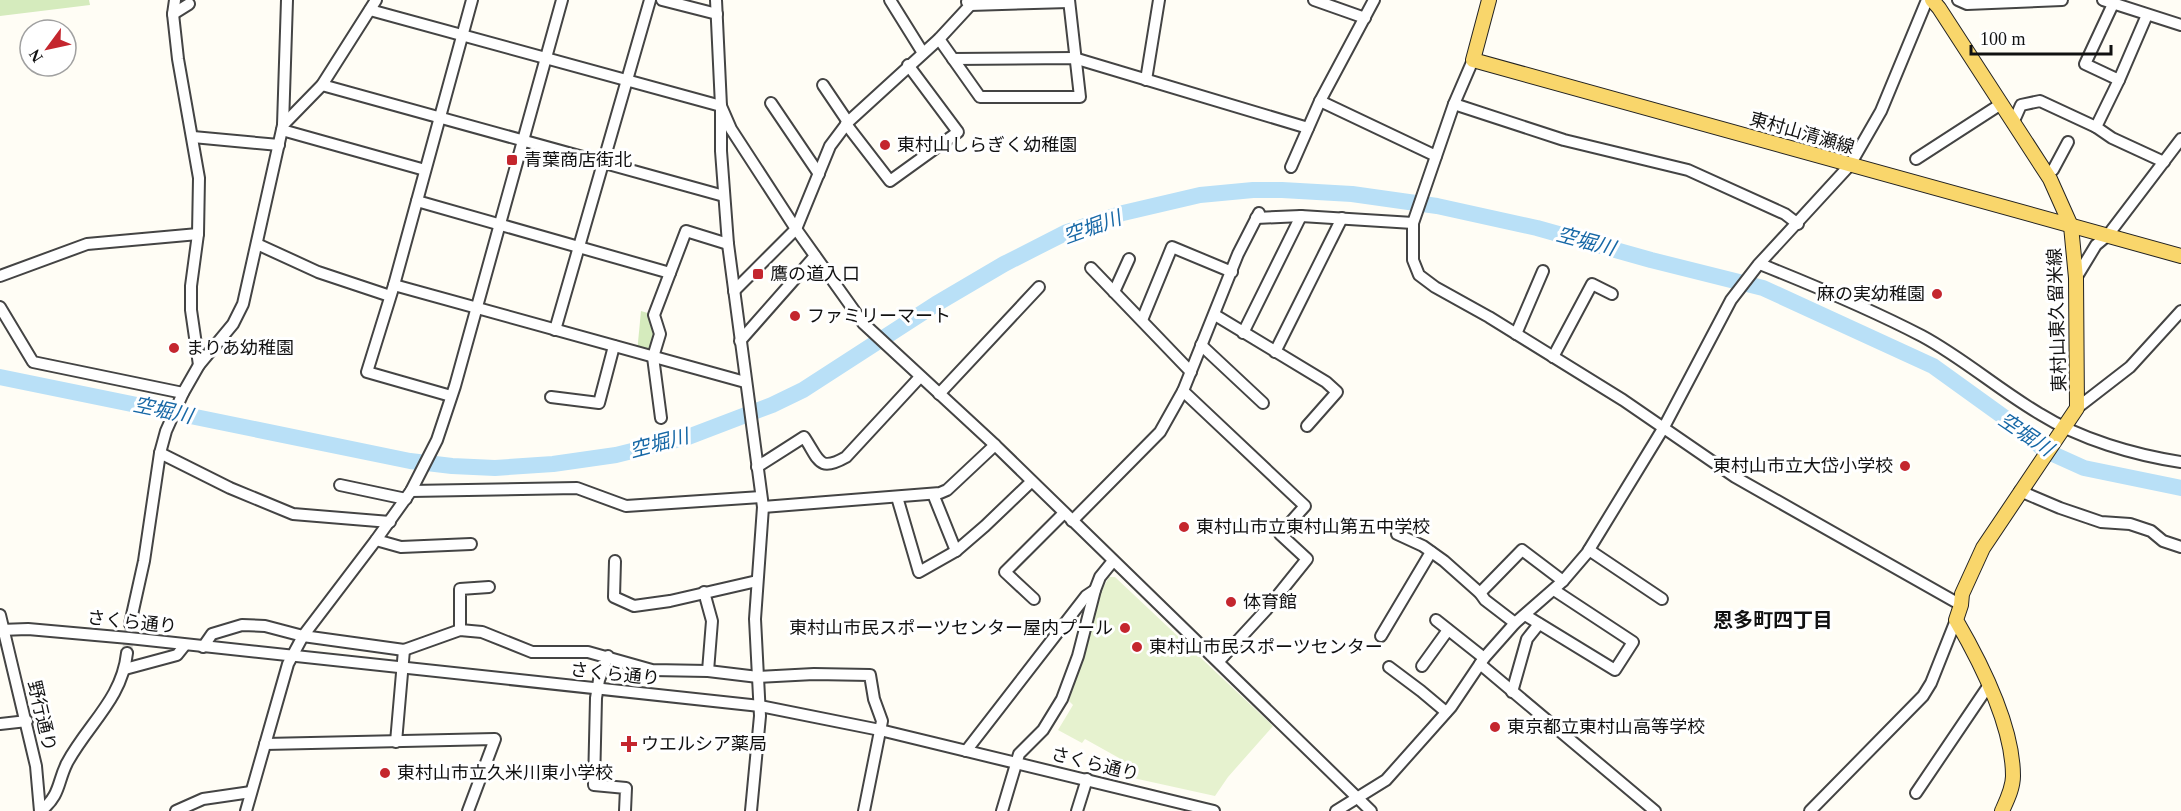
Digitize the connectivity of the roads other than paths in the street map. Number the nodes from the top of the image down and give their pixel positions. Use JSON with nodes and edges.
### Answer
{"nodes":[{"id":1,"x":175,"y":0,"type":"edge"},
{"id":2,"x":287,"y":0,"type":"edge"},
{"id":3,"x":376,"y":0,"type":"edge"},
{"id":4,"x":472,"y":0,"type":"edge"},
{"id":5,"x":562,"y":0,"type":"edge"},
{"id":6,"x":650,"y":0,"type":"edge"},
{"id":7,"x":662,"y":0,"type":"edge"},
{"id":8,"x":716,"y":0,"type":"edge"},
{"id":9,"x":890,"y":0,"type":"edge"},
{"id":10,"x":1159,"y":0,"type":"edge"},
{"id":11,"x":1314,"y":0,"type":"edge"},
{"id":12,"x":1374,"y":0,"type":"edge"},
{"id":13,"x":1489,"y":0,"type":"edge"},
{"id":14,"x":1928,"y":0,"type":"edge"},
{"id":15,"x":1932,"y":0,"type":"edge"},
{"id":16,"x":1958,"y":0,"type":"edge"},
{"id":17,"x":2061,"y":0,"type":"edge"},
{"id":18,"x":1069,"y":1,"type":"edge"},
{"id":19,"x":970,"y":2,"type":"edge"},
{"id":20,"x":2108,"y":2,"type":"edge"},
{"id":21,"x":189,"y":4,"type":"dead end"},
{"id":22,"x":370,"y":10,"type":"junction"},
{"id":23,"x":173,"y":14,"type":"junction"},
{"id":24,"x":717,"y":14,"type":"junction"},
{"id":25,"x":2147,"y":15,"type":"junction"},
{"id":26,"x":1365,"y":18,"type":"junction"},
{"id":27,"x":2181,"y":25,"type":"edge"},
{"id":28,"x":463,"y":36,"type":"junction"},
{"id":29,"x":939,"y":39,"type":"junction"},
{"id":30,"x":922,"y":54,"type":"junction"},
{"id":31,"x":545,"y":58,"type":"junction"},
{"id":32,"x":1074,"y":58,"type":"junction"},
{"id":33,"x":953,"y":59,"type":"junction"},
{"id":34,"x":1473,"y":60,"type":"junction"},
{"id":35,"x":909,"y":65,"type":"junction"},
{"id":36,"x":1146,"y":80,"type":"junction"},
{"id":37,"x":2119,"y":80,"type":"junction"},
{"id":38,"x":627,"y":81,"type":"junction"},
{"id":39,"x":321,"y":85,"type":"junction"},
{"id":40,"x":823,"y":85,"type":"dead end"},
{"id":41,"x":1320,"y":101,"type":"junction"},
{"id":42,"x":771,"y":103,"type":"dead end"},
{"id":43,"x":1454,"y":104,"type":"junction"},
{"id":44,"x":2001,"y":104,"type":"junction"},
{"id":45,"x":721,"y":106,"type":"junction"},
{"id":46,"x":440,"y":118,"type":"junction"},
{"id":47,"x":847,"y":123,"type":"junction"},
{"id":48,"x":2013,"y":123,"type":"junction"},
{"id":49,"x":283,"y":128,"type":"junction"},
{"id":50,"x":1308,"y":128,"type":"junction"},
{"id":51,"x":2096,"y":128,"type":"junction"},
{"id":52,"x":193,"y":137,"type":"junction"},
{"id":53,"x":2181,"y":139,"type":"edge"},
{"id":54,"x":522,"y":141,"type":"junction"},
{"id":55,"x":2068,"y":142,"type":"dead end"},
{"id":56,"x":279,"y":145,"type":"junction"},
{"id":57,"x":1436,"y":156,"type":"junction"},
{"id":58,"x":1916,"y":159,"type":"dead end"},
{"id":59,"x":2164,"y":162,"type":"junction"},
{"id":60,"x":603,"y":163,"type":"junction"},
{"id":61,"x":1850,"y":165,"type":"junction"},
{"id":62,"x":1291,"y":167,"type":"dead end"},
{"id":63,"x":425,"y":170,"type":"junction"},
{"id":64,"x":2046,"y":172,"type":"junction"},
{"id":65,"x":819,"y":174,"type":"junction"},
{"id":66,"x":724,"y":196,"type":"junction"},
{"id":67,"x":417,"y":201,"type":"junction"},
{"id":68,"x":1301,"y":216,"type":"junction"},
{"id":69,"x":1342,"y":218,"type":"junction"},
{"id":70,"x":1413,"y":223,"type":"junction"},
{"id":71,"x":499,"y":224,"type":"junction"},
{"id":72,"x":1798,"y":224,"type":"junction"},
{"id":73,"x":2071,"y":226,"type":"junction"},
{"id":74,"x":796,"y":229,"type":"junction"},
{"id":75,"x":198,"y":234,"type":"junction"},
{"id":76,"x":2108,"y":235,"type":"junction"},
{"id":77,"x":257,"y":244,"type":"junction"},
{"id":78,"x":728,"y":244,"type":"junction"},
{"id":79,"x":579,"y":247,"type":"junction"},
{"id":80,"x":815,"y":256,"type":"junction"},
{"id":81,"x":2181,"y":256,"type":"edge"},
{"id":82,"x":1129,"y":259,"type":"dead end"},
{"id":83,"x":1759,"y":264,"type":"junction"},
{"id":84,"x":1091,"y":268,"type":"dead end"},
{"id":85,"x":1544,"y":271,"type":"dead end"},
{"id":86,"x":1232,"y":272,"type":"junction"},
{"id":87,"x":670,"y":273,"type":"junction"},
{"id":88,"x":0,"y":276,"type":"edge"},
{"id":89,"x":2076,"y":278,"type":"junction"},
{"id":90,"x":1039,"y":287,"type":"dead end"},
{"id":91,"x":392,"y":291,"type":"junction"},
{"id":92,"x":734,"y":291,"type":"junction"},
{"id":93,"x":1114,"y":291,"type":"junction"},
{"id":94,"x":1612,"y":294,"type":"dead end"},
{"id":95,"x":0,"y":307,"type":"edge"},
{"id":96,"x":476,"y":308,"type":"junction"},
{"id":97,"x":2181,"y":312,"type":"edge"},
{"id":98,"x":1215,"y":315,"type":"junction"},
{"id":99,"x":1142,"y":320,"type":"junction"},
{"id":100,"x":555,"y":330,"type":"junction"},
{"id":101,"x":1243,"y":333,"type":"junction"},
{"id":102,"x":1516,"y":334,"type":"junction"},
{"id":103,"x":740,"y":341,"type":"junction"},
{"id":104,"x":1201,"y":345,"type":"junction"},
{"id":105,"x":614,"y":346,"type":"junction"},
{"id":106,"x":1275,"y":352,"type":"junction"},
{"id":107,"x":653,"y":357,"type":"junction"},
{"id":108,"x":1553,"y":357,"type":"junction"},
{"id":109,"x":199,"y":365,"type":"junction"},
{"id":110,"x":1191,"y":372,"type":"junction"},
{"id":111,"x":920,"y":376,"type":"junction"},
{"id":112,"x":745,"y":382,"type":"junction"},
{"id":113,"x":1183,"y":391,"type":"junction"},
{"id":114,"x":939,"y":394,"type":"junction"},
{"id":115,"x":182,"y":395,"type":"junction"},
{"id":116,"x":452,"y":396,"type":"junction"},
{"id":117,"x":551,"y":397,"type":"dead end"},
{"id":118,"x":1263,"y":403,"type":"dead end"},
{"id":119,"x":2077,"y":408,"type":"junction"},
{"id":120,"x":661,"y":418,"type":"dead end"},
{"id":121,"x":1307,"y":426,"type":"dead end"},
{"id":122,"x":2064,"y":427,"type":"junction"},
{"id":123,"x":1664,"y":428,"type":"junction"},
{"id":124,"x":994,"y":445,"type":"junction"},
{"id":125,"x":160,"y":453,"type":"junction"},
{"id":126,"x":2181,"y":462,"type":"edge"},
{"id":127,"x":757,"y":467,"type":"junction"},
{"id":128,"x":1031,"y":482,"type":"junction"},
{"id":129,"x":340,"y":485,"type":"dead end"},
{"id":130,"x":2020,"y":491,"type":"junction"},
{"id":131,"x":933,"y":494,"type":"junction"},
{"id":132,"x":408,"y":495,"type":"junction"},
{"id":133,"x":897,"y":497,"type":"junction"},
{"id":134,"x":762,"y":502,"type":"junction"},
{"id":135,"x":1068,"y":517,"type":"junction"},
{"id":136,"x":390,"y":522,"type":"junction"},
{"id":137,"x":1397,"y":534,"type":"dead end"},
{"id":138,"x":376,"y":540,"type":"junction"},
{"id":139,"x":471,"y":544,"type":"dead end"},
{"id":140,"x":2181,"y":547,"type":"edge"},
{"id":141,"x":1589,"y":550,"type":"junction"},
{"id":142,"x":956,"y":551,"type":"junction"},
{"id":143,"x":1431,"y":552,"type":"junction"},
{"id":144,"x":615,"y":561,"type":"dead end"},
{"id":145,"x":1113,"y":561,"type":"junction"},
{"id":146,"x":757,"y":581,"type":"junction"},
{"id":147,"x":1563,"y":581,"type":"junction"},
{"id":148,"x":489,"y":587,"type":"dead end"},
{"id":149,"x":1095,"y":590,"type":"junction"},
{"id":150,"x":1554,"y":590,"type":"junction"},
{"id":151,"x":704,"y":592,"type":"junction"},
{"id":152,"x":1480,"y":593,"type":"junction"},
{"id":153,"x":1034,"y":599,"type":"dead end"},
{"id":154,"x":1662,"y":599,"type":"dead end"},
{"id":155,"x":1961,"y":605,"type":"junction"},
{"id":156,"x":0,"y":615,"type":"edge"},
{"id":157,"x":1525,"y":615,"type":"junction"},
{"id":158,"x":1436,"y":620,"type":"dead end"},
{"id":159,"x":1956,"y":620,"type":"junction"},
{"id":160,"x":1515,"y":623,"type":"junction"},
{"id":161,"x":130,"y":624,"type":"tunnel mouth"},
{"id":162,"x":1539,"y":624,"type":"junction"},
{"id":163,"x":2,"y":630,"type":"edge"},
{"id":164,"x":459,"y":630,"type":"junction"},
{"id":165,"x":1448,"y":630,"type":"junction"},
{"id":166,"x":303,"y":636,"type":"junction"},
{"id":167,"x":1381,"y":636,"type":"dead end"},
{"id":168,"x":185,"y":645,"type":"junction"},
{"id":169,"x":203,"y":647,"type":"junction"},
{"id":170,"x":405,"y":650,"type":"junction"},
{"id":171,"x":127,"y":653,"type":"tunnel mouth"},
{"id":172,"x":293,"y":656,"type":"junction"},
{"id":173,"x":608,"y":656,"type":"junction"},
{"id":174,"x":1219,"y":661,"type":"junction"},
{"id":175,"x":1482,"y":661,"type":"junction"},
{"id":176,"x":1422,"y":666,"type":"dead end"},
{"id":177,"x":1389,"y":667,"type":"dead end"},
{"id":178,"x":404,"y":668,"type":"junction"},
{"id":179,"x":125,"y":669,"type":"junction"},
{"id":180,"x":708,"y":671,"type":"junction"},
{"id":181,"x":758,"y":677,"type":"junction"},
{"id":182,"x":1989,"y":685,"type":"junction"},
{"id":183,"x":598,"y":689,"type":"junction"},
{"id":184,"x":1512,"y":692,"type":"junction"},
{"id":185,"x":760,"y":706,"type":"junction"},
{"id":186,"x":1446,"y":712,"type":"junction"},
{"id":187,"x":27,"y":721,"type":"junction"},
{"id":188,"x":0,"y":724,"type":"edge"},
{"id":189,"x":880,"y":730,"type":"junction"},
{"id":190,"x":396,"y":742,"type":"junction"},
{"id":191,"x":265,"y":744,"type":"junction"},
{"id":192,"x":966,"y":751,"type":"junction"},
{"id":193,"x":1016,"y":762,"type":"junction"},
{"id":194,"x":1088,"y":779,"type":"junction"},
{"id":195,"x":251,"y":792,"type":"junction"},
{"id":196,"x":1916,"y":793,"type":"dead end"},
{"id":197,"x":1359,"y":799,"type":"junction"},
{"id":198,"x":41,"y":811,"type":"edge"},
{"id":199,"x":176,"y":811,"type":"edge"},
{"id":200,"x":246,"y":811,"type":"edge"},
{"id":201,"x":468,"y":811,"type":"edge"},
{"id":202,"x":625,"y":811,"type":"edge"},
{"id":203,"x":751,"y":811,"type":"edge"},
{"id":204,"x":864,"y":811,"type":"edge"},
{"id":205,"x":1002,"y":811,"type":"edge"},
{"id":206,"x":1077,"y":811,"type":"edge"},
{"id":207,"x":1214,"y":811,"type":"edge"},
{"id":208,"x":1336,"y":811,"type":"edge"},
{"id":209,"x":1371,"y":811,"type":"edge"},
{"id":210,"x":1655,"y":811,"type":"edge"},
{"id":211,"x":1810,"y":811,"type":"edge"},
{"id":212,"x":2002,"y":811,"type":"edge"}],
"edges":[{"from":1,"to":23,"type":"street"},
{"from":2,"to":49,"type":"street"},
{"from":3,"to":22,"type":"street"},
{"from":4,"to":28,"type":"street"},
{"from":5,"to":31,"type":"street"},
{"from":6,"to":38,"type":"street"},
{"from":7,"to":24,"type":"street"},
{"from":8,"to":24,"type":"street"},
{"from":9,"to":30,"type":"street"},
{"from":10,"to":36,"type":"street"},
{"from":11,"to":26,"type":"street"},
{"from":12,"to":26,"type":"street"},
{"from":13,"to":34,"type":"main road"},
{"from":14,"to":61,"type":"street"},
{"from":15,"to":44,"type":"main road","name":"東村山東久留米線"},
{"from":16,"to":17,"type":"street"},
{"from":18,"to":19,"type":"street"},
{"from":18,"to":32,"type":"street"},
{"from":19,"to":29,"type":"street"},
{"from":20,"to":25,"type":"street"},
{"from":20,"to":37,"type":"street"},
{"from":21,"to":23,"type":"street"},
{"from":22,"to":28,"type":"street"},
{"from":22,"to":39,"type":"street"},
{"from":23,"to":52,"type":"street"},
{"from":24,"to":45,"type":"street"},
{"from":25,"to":27,"type":"street"},
{"from":25,"to":37,"type":"street"},
{"from":26,"to":41,"type":"street"},
{"from":28,"to":31,"type":"street"},
{"from":28,"to":46,"type":"street"},
{"from":29,"to":30,"type":"street"},
{"from":29,"to":33,"type":"street"},
{"from":30,"to":35,"type":"street"},
{"from":31,"to":38,"type":"street"},
{"from":31,"to":54,"type":"street"},
{"from":32,"to":33,"type":"street"},
{"from":32,"to":33,"type":"street"},
{"from":32,"to":36,"type":"street"},
{"from":34,"to":43,"type":"street"},
{"from":34,"to":61,"type":"main road","name":"東村山清瀬線"},
{"from":35,"to":47,"type":"street"},
{"from":35,"to":47,"type":"street"},
{"from":36,"to":50,"type":"street"},
{"from":37,"to":51,"type":"street"},
{"from":38,"to":45,"type":"street"},
{"from":38,"to":60,"type":"street"},
{"from":39,"to":46,"type":"street"},
{"from":39,"to":49,"type":"street"},
{"from":40,"to":47,"type":"street"},
{"from":41,"to":50,"type":"street"},
{"from":41,"to":57,"type":"street"},
{"from":42,"to":65,"type":"street"},
{"from":43,"to":57,"type":"street"},
{"from":43,"to":72,"type":"street"},
{"from":44,"to":48,"type":"main road","name":"東村山東久留米線"},
{"from":44,"to":58,"type":"street"},
{"from":45,"to":66,"type":"street"},
{"from":45,"to":74,"type":"street"},
{"from":46,"to":54,"type":"street"},
{"from":46,"to":63,"type":"street"},
{"from":47,"to":65,"type":"street"},
{"from":48,"to":51,"type":"street"},
{"from":48,"to":64,"type":"main road","name":"東村山東久留米線"},
{"from":49,"to":56,"type":"street"},
{"from":49,"to":63,"type":"street"},
{"from":50,"to":62,"type":"street"},
{"from":51,"to":59,"type":"street"},
{"from":52,"to":56,"type":"street"},
{"from":52,"to":75,"type":"street"},
{"from":53,"to":59,"type":"street"},
{"from":54,"to":60,"type":"street"},
{"from":54,"to":71,"type":"street"},
{"from":55,"to":64,"type":"street"},
{"from":56,"to":77,"type":"street"},
{"from":57,"to":70,"type":"street"},
{"from":59,"to":76,"type":"street"},
{"from":60,"to":66,"type":"street"},
{"from":60,"to":79,"type":"street"},
{"from":61,"to":72,"type":"street"},
{"from":61,"to":73,"type":"main road","name":"東村山清瀬線"},
{"from":63,"to":67,"type":"street"},
{"from":64,"to":73,"type":"main road","name":"東村山東久留米線"},
{"from":65,"to":74,"type":"street"},
{"from":66,"to":78,"type":"street"},
{"from":67,"to":71,"type":"street"},
{"from":67,"to":91,"type":"street"},
{"from":68,"to":69,"type":"street"},
{"from":68,"to":86,"type":"street"},
{"from":68,"to":101,"type":"street"},
{"from":69,"to":70,"type":"street"},
{"from":69,"to":106,"type":"street"},
{"from":70,"to":102,"type":"street"},
{"from":71,"to":79,"type":"street"},
{"from":71,"to":96,"type":"street"},
{"from":72,"to":83,"type":"street"},
{"from":73,"to":76,"type":"main road","name":"東村山清瀬線"},
{"from":73,"to":89,"type":"main road","name":"東村山東久留米線"},
{"from":74,"to":80,"type":"street"},
{"from":74,"to":92,"type":"street"},
{"from":75,"to":88,"type":"street"},
{"from":75,"to":109,"type":"street"},
{"from":76,"to":81,"type":"main road","name":"東村山清瀬線"},
{"from":76,"to":89,"type":"street"},
{"from":77,"to":91,"type":"street"},
{"from":77,"to":109,"type":"street"},
{"from":78,"to":87,"type":"street"},
{"from":78,"to":92,"type":"street"},
{"from":79,"to":87,"type":"street"},
{"from":79,"to":100,"type":"street"},
{"from":80,"to":103,"type":"street"},
{"from":80,"to":111,"type":"street"},
{"from":82,"to":93,"type":"street"},
{"from":83,"to":122,"type":"street"},
{"from":83,"to":123,"type":"street"},
{"from":84,"to":93,"type":"street"},
{"from":85,"to":102,"type":"street"},
{"from":86,"to":98,"type":"street"},
{"from":86,"to":99,"type":"street"},
{"from":87,"to":107,"type":"street"},
{"from":89,"to":119,"type":"main road","name":"東村山東久留米線"},
{"from":90,"to":114,"type":"street"},
{"from":91,"to":96,"type":"street"},
{"from":91,"to":116,"type":"street"},
{"from":92,"to":103,"type":"street"},
{"from":93,"to":99,"type":"street"},
{"from":94,"to":108,"type":"street"},
{"from":95,"to":115,"type":"street"},
{"from":96,"to":100,"type":"street"},
{"from":96,"to":116,"type":"street"},
{"from":97,"to":119,"type":"street"},
{"from":98,"to":101,"type":"street"},
{"from":98,"to":104,"type":"street"},
{"from":99,"to":110,"type":"street"},
{"from":100,"to":105,"type":"street"},
{"from":101,"to":106,"type":"street"},
{"from":102,"to":108,"type":"street"},
{"from":103,"to":112,"type":"street"},
{"from":104,"to":110,"type":"street"},
{"from":104,"to":118,"type":"street"},
{"from":105,"to":107,"type":"street"},
{"from":105,"to":117,"type":"street"},
{"from":106,"to":121,"type":"street"},
{"from":107,"to":112,"type":"street"},
{"from":107,"to":120,"type":"street"},
{"from":108,"to":123,"type":"street"},
{"from":109,"to":115,"type":"street"},
{"from":110,"to":113,"type":"street"},
{"from":111,"to":114,"type":"street"},
{"from":111,"to":127,"type":"street"},
{"from":112,"to":127,"type":"street"},
{"from":113,"to":135,"type":"street"},
{"from":113,"to":174,"type":"street"},
{"from":114,"to":124,"type":"street"},
{"from":115,"to":125,"type":"street"},
{"from":116,"to":132,"type":"street"},
{"from":119,"to":122,"type":"main road","name":"東村山東久留米線"},
{"from":122,"to":126,"type":"street"},
{"from":122,"to":130,"type":"main road","name":"東村山東久留米線"},
{"from":123,"to":141,"type":"street"},
{"from":123,"to":155,"type":"street"},
{"from":124,"to":128,"type":"street"},
{"from":124,"to":131,"type":"street"},
{"from":125,"to":136,"type":"street"},
{"from":125,"to":161,"type":"street"},
{"from":127,"to":134,"type":"street"},
{"from":128,"to":135,"type":"street"},
{"from":128,"to":142,"type":"street"},
{"from":129,"to":132,"type":"street"},
{"from":130,"to":140,"type":"street"},
{"from":130,"to":155,"type":"main road","name":"東村山東久留米線"},
{"from":131,"to":133,"type":"street"},
{"from":131,"to":142,"type":"street"},
{"from":132,"to":134,"type":"street"},
{"from":132,"to":136,"type":"street"},
{"from":133,"to":134,"type":"street"},
{"from":133,"to":142,"type":"street"},
{"from":134,"to":146,"type":"street"},
{"from":135,"to":145,"type":"street"},
{"from":135,"to":153,"type":"street"},
{"from":136,"to":138,"type":"street"},
{"from":137,"to":143,"type":"street"},
{"from":138,"to":139,"type":"street"},
{"from":138,"to":166,"type":"street"},
{"from":141,"to":147,"type":"street"},
{"from":141,"to":154,"type":"street"},
{"from":143,"to":152,"type":"street"},
{"from":143,"to":167,"type":"street"},
{"from":144,"to":151,"type":"street"},
{"from":145,"to":149,"type":"street"},
{"from":145,"to":174,"type":"street"},
{"from":146,"to":151,"type":"street"},
{"from":146,"to":181,"type":"street"},
{"from":147,"to":150,"type":"street"},
{"from":147,"to":152,"type":"street"},
{"from":148,"to":164,"type":"street"},
{"from":149,"to":192,"type":"street"},
{"from":149,"to":193,"type":"street"},
{"from":150,"to":157,"type":"street"},
{"from":150,"to":162,"type":"street"},
{"from":151,"to":180,"type":"street"},
{"from":152,"to":160,"type":"street"},
{"from":155,"to":159,"type":"main road","name":"東村山東久留米線"},
{"from":156,"to":163,"type":"street","name":"野行通り"},
{"from":157,"to":160,"type":"street"},
{"from":157,"to":162,"type":"street"},
{"from":158,"to":165,"type":"street"},
{"from":159,"to":182,"type":"main road"},
{"from":159,"to":211,"type":"street"},
{"from":160,"to":175,"type":"street"},
{"from":162,"to":184,"type":"street"},
{"from":163,"to":168,"type":"street","name":"さくら通り"},
{"from":163,"to":187,"type":"street","name":"野行通り"},
{"from":164,"to":170,"type":"street"},
{"from":164,"to":173,"type":"street"},
{"from":165,"to":175,"type":"street"},
{"from":165,"to":176,"type":"street"},
{"from":166,"to":169,"type":"street"},
{"from":166,"to":170,"type":"street"},
{"from":166,"to":172,"type":"street"},
{"from":168,"to":169,"type":"street","name":"さくら通り"},
{"from":168,"to":179,"type":"street"},
{"from":169,"to":172,"type":"street","name":"さくら通り"},
{"from":170,"to":178,"type":"street"},
{"from":171,"to":179,"type":"street"},
{"from":172,"to":178,"type":"street","name":"さくら通り"},
{"from":172,"to":191,"type":"street"},
{"from":173,"to":180,"type":"street"},
{"from":173,"to":183,"type":"street"},
{"from":174,"to":197,"type":"street"},
{"from":175,"to":184,"type":"street"},
{"from":175,"to":186,"type":"street"},
{"from":177,"to":186,"type":"street"},
{"from":178,"to":183,"type":"street","name":"さくら通り"},
{"from":178,"to":190,"type":"street"},
{"from":179,"to":198,"type":"street"},
{"from":180,"to":181,"type":"street"},
{"from":181,"to":185,"type":"street"},
{"from":181,"to":189,"type":"street"},
{"from":182,"to":196,"type":"street"},
{"from":182,"to":212,"type":"main road"},
{"from":183,"to":185,"type":"street","name":"さくら通り"},
{"from":183,"to":202,"type":"street"},
{"from":184,"to":210,"type":"street"},
{"from":185,"to":189,"type":"street","name":"さくら通り"},
{"from":185,"to":203,"type":"street"},
{"from":186,"to":197,"type":"street"},
{"from":187,"to":188,"type":"street"},
{"from":187,"to":198,"type":"street","name":"野行通り"},
{"from":189,"to":192,"type":"street","name":"さくら通り"},
{"from":189,"to":204,"type":"street"},
{"from":190,"to":191,"type":"street"},
{"from":190,"to":201,"type":"street"},
{"from":191,"to":195,"type":"street"},
{"from":192,"to":193,"type":"street","name":"さくら通り"},
{"from":193,"to":194,"type":"street","name":"さくら通り"},
{"from":193,"to":205,"type":"street"},
{"from":194,"to":206,"type":"street"},
{"from":194,"to":207,"type":"street","name":"さくら通り"},
{"from":195,"to":199,"type":"street"},
{"from":195,"to":200,"type":"street"},
{"from":197,"to":208,"type":"street"},
{"from":197,"to":209,"type":"street"}]}
